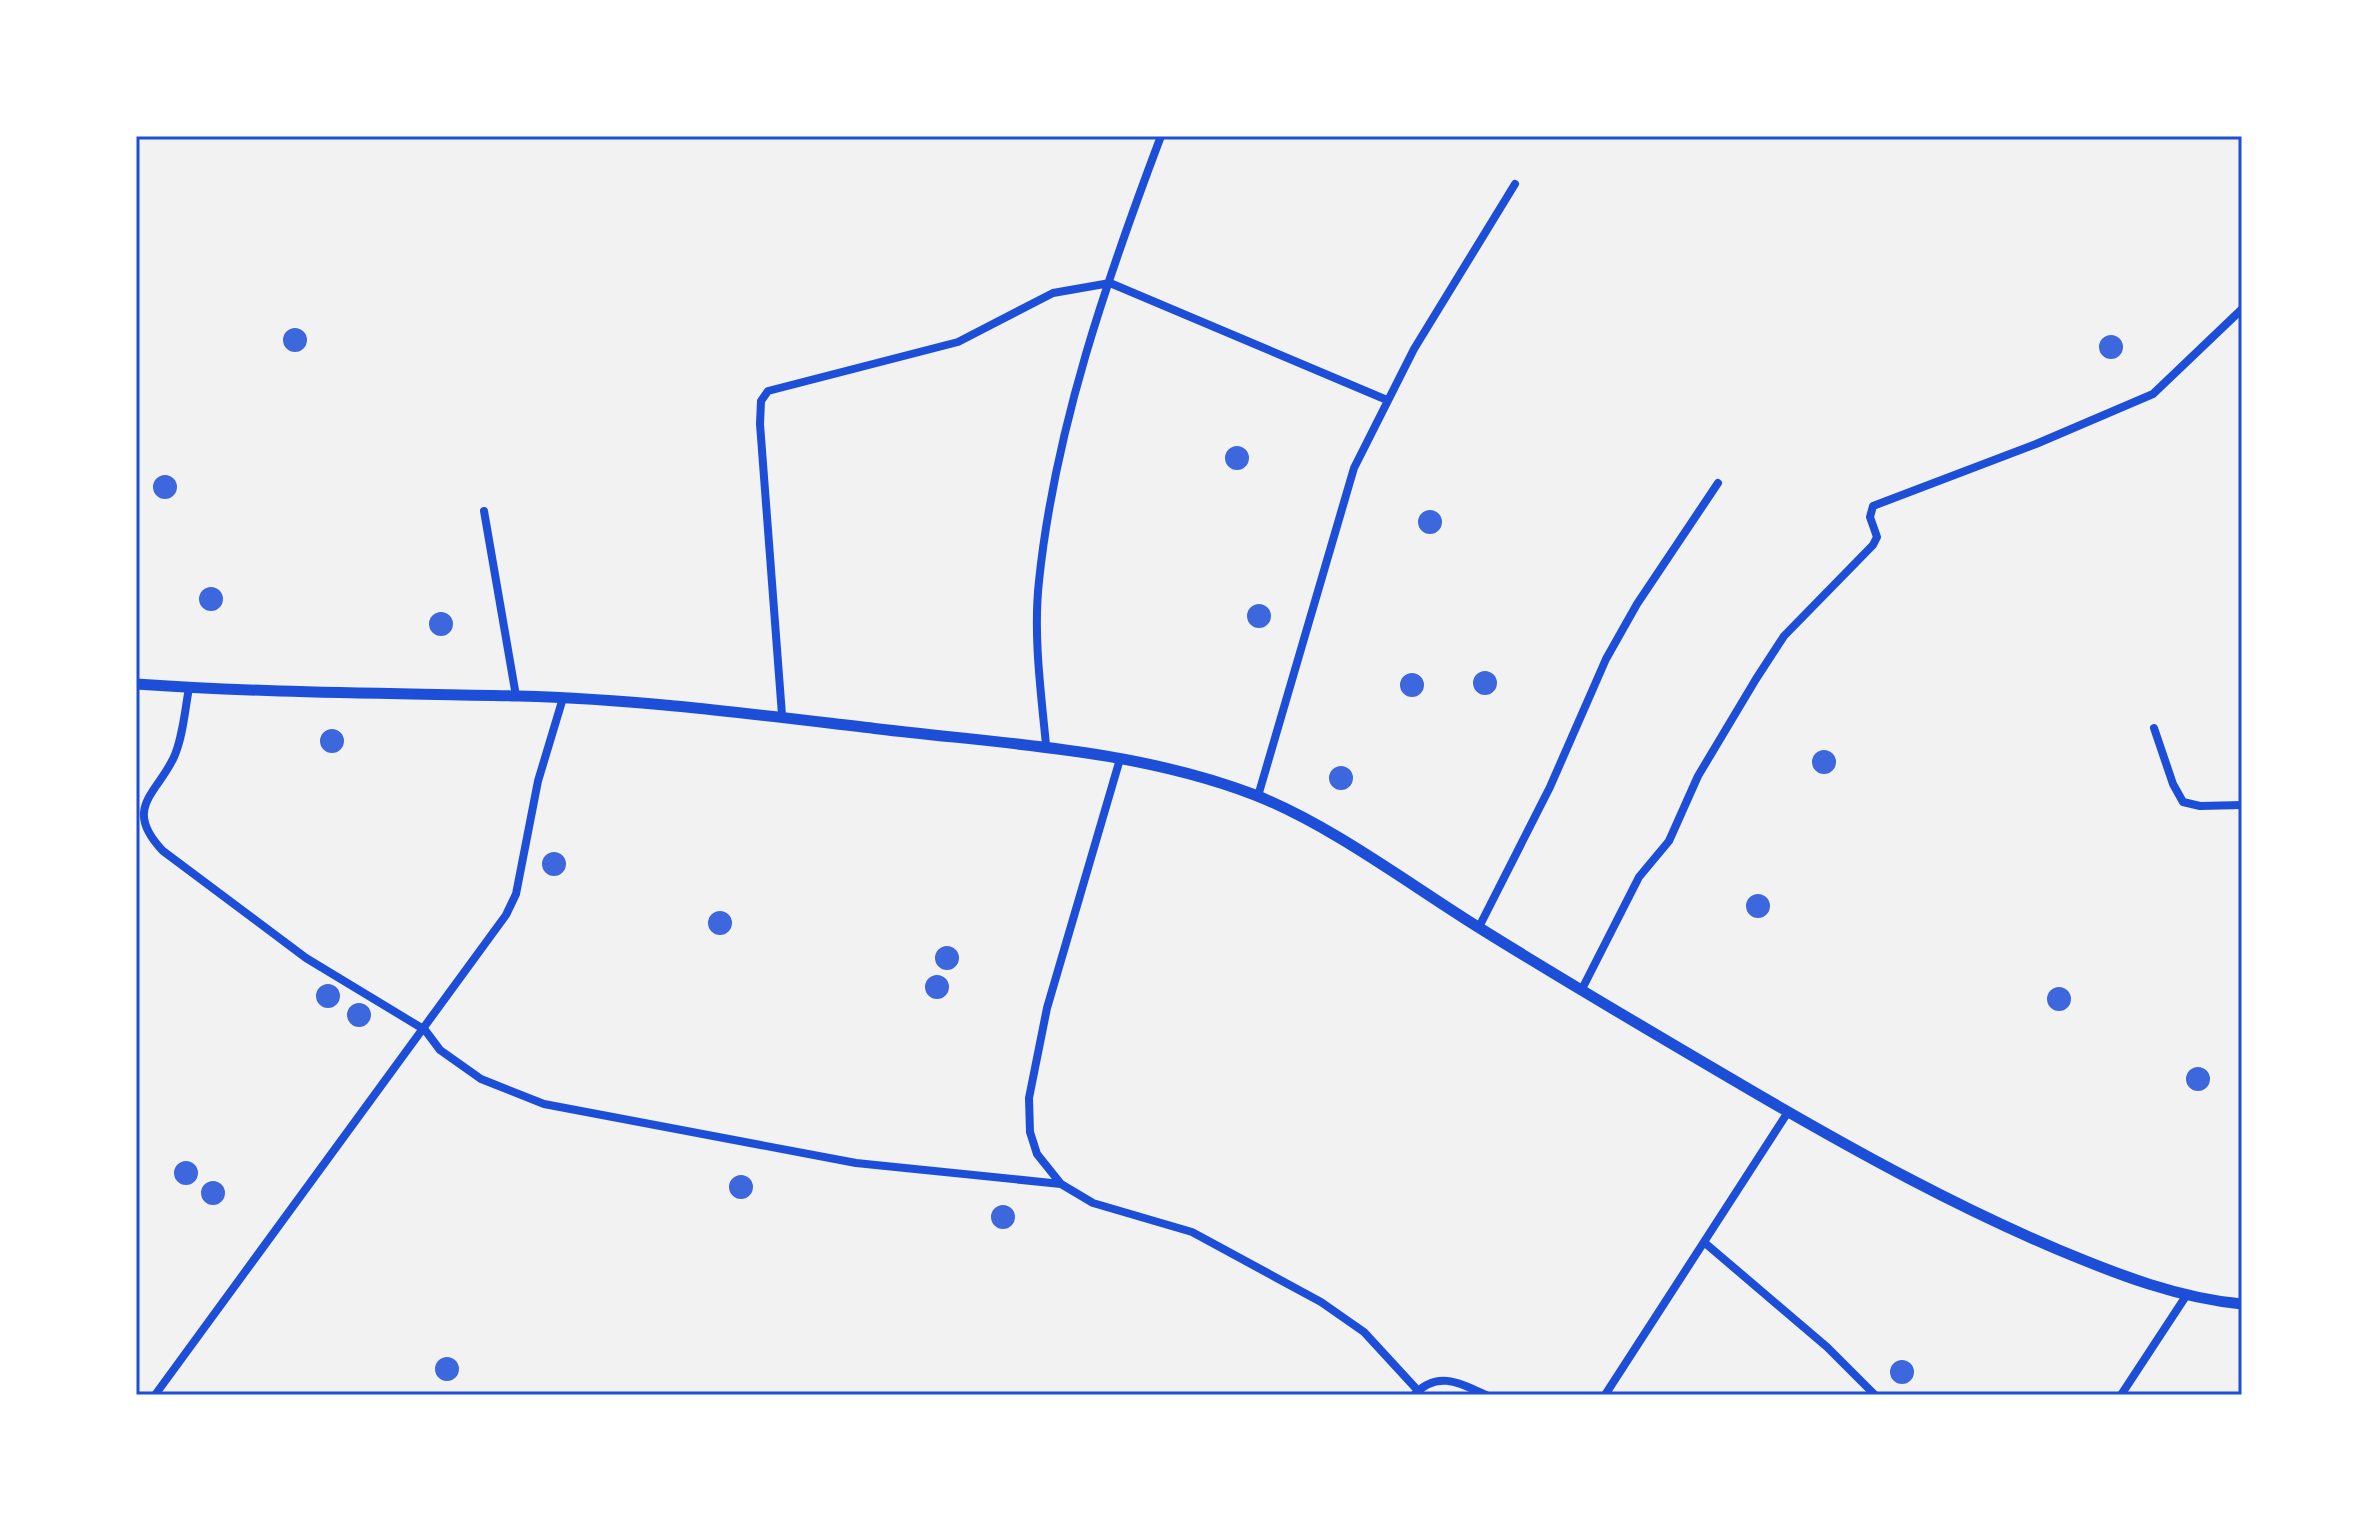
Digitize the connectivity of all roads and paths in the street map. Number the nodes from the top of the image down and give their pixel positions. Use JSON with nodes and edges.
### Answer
{"nodes":[{"id":1,"x":1161,"y":136,"type":"edge"},
{"id":2,"x":1515,"y":184,"type":"dead end"},
{"id":3,"x":1110,"y":283,"type":"junction"},
{"id":4,"x":2242,"y":309,"type":"edge"},
{"id":5,"x":1387,"y":400,"type":"junction"},
{"id":6,"x":1718,"y":483,"type":"dead end"},
{"id":7,"x":484,"y":511,"type":"dead end"},
{"id":8,"x":136,"y":684,"type":"edge"},
{"id":9,"x":189,"y":688,"type":"junction"},
{"id":10,"x":516,"y":696,"type":"junction"},
{"id":11,"x":563,"y":698,"type":"junction"},
{"id":12,"x":782,"y":715,"type":"junction"},
{"id":13,"x":2154,"y":728,"type":"dead end"},
{"id":14,"x":1046,"y":745,"type":"junction"},
{"id":15,"x":1120,"y":759,"type":"junction"},
{"id":16,"x":1258,"y":796,"type":"junction"},
{"id":17,"x":2242,"y":805,"type":"edge"},
{"id":18,"x":1479,"y":927,"type":"junction"},
{"id":19,"x":1581,"y":991,"type":"junction"},
{"id":20,"x":425,"y":1030,"type":"junction"},
{"id":21,"x":1788,"y":1112,"type":"junction"},
{"id":22,"x":1061,"y":1184,"type":"junction"},
{"id":23,"x":1705,"y":1243,"type":"junction"},
{"id":24,"x":2186,"y":1296,"type":"junction"},
{"id":25,"x":2242,"y":1304,"type":"edge"},
{"id":26,"x":1418,"y":1393,"type":"edge"},
{"id":27,"x":155,"y":1395,"type":"edge"},
{"id":28,"x":1486,"y":1395,"type":"edge"},
{"id":29,"x":1605,"y":1395,"type":"edge"},
{"id":30,"x":1875,"y":1395,"type":"edge"},
{"id":31,"x":2121,"y":1395,"type":"edge"}],
"edges":[{"from":1,"to":3,"type":"street"},
{"from":2,"to":5,"type":"street"},
{"from":3,"to":5,"type":"street"},
{"from":3,"to":12,"type":"street"},
{"from":3,"to":14,"type":"street"},
{"from":4,"to":19,"type":"street"},
{"from":5,"to":16,"type":"street"},
{"from":6,"to":18,"type":"street"},
{"from":7,"to":10,"type":"street"},
{"from":8,"to":9,"type":"street"},
{"from":9,"to":10,"type":"street"},
{"from":9,"to":20,"type":"street"},
{"from":10,"to":11,"type":"street"},
{"from":11,"to":12,"type":"street"},
{"from":11,"to":20,"type":"street"},
{"from":12,"to":14,"type":"street"},
{"from":13,"to":17,"type":"street"},
{"from":14,"to":15,"type":"street"},
{"from":15,"to":16,"type":"street"},
{"from":15,"to":22,"type":"street"},
{"from":16,"to":18,"type":"street"},
{"from":18,"to":19,"type":"street"},
{"from":19,"to":21,"type":"street"},
{"from":20,"to":22,"type":"street"},
{"from":20,"to":27,"type":"street"},
{"from":21,"to":23,"type":"street"},
{"from":21,"to":24,"type":"street"},
{"from":22,"to":26,"type":"street"},
{"from":23,"to":29,"type":"street"},
{"from":23,"to":30,"type":"street"},
{"from":24,"to":25,"type":"street"},
{"from":24,"to":31,"type":"street"},
{"from":26,"to":28,"type":"street"}]}
